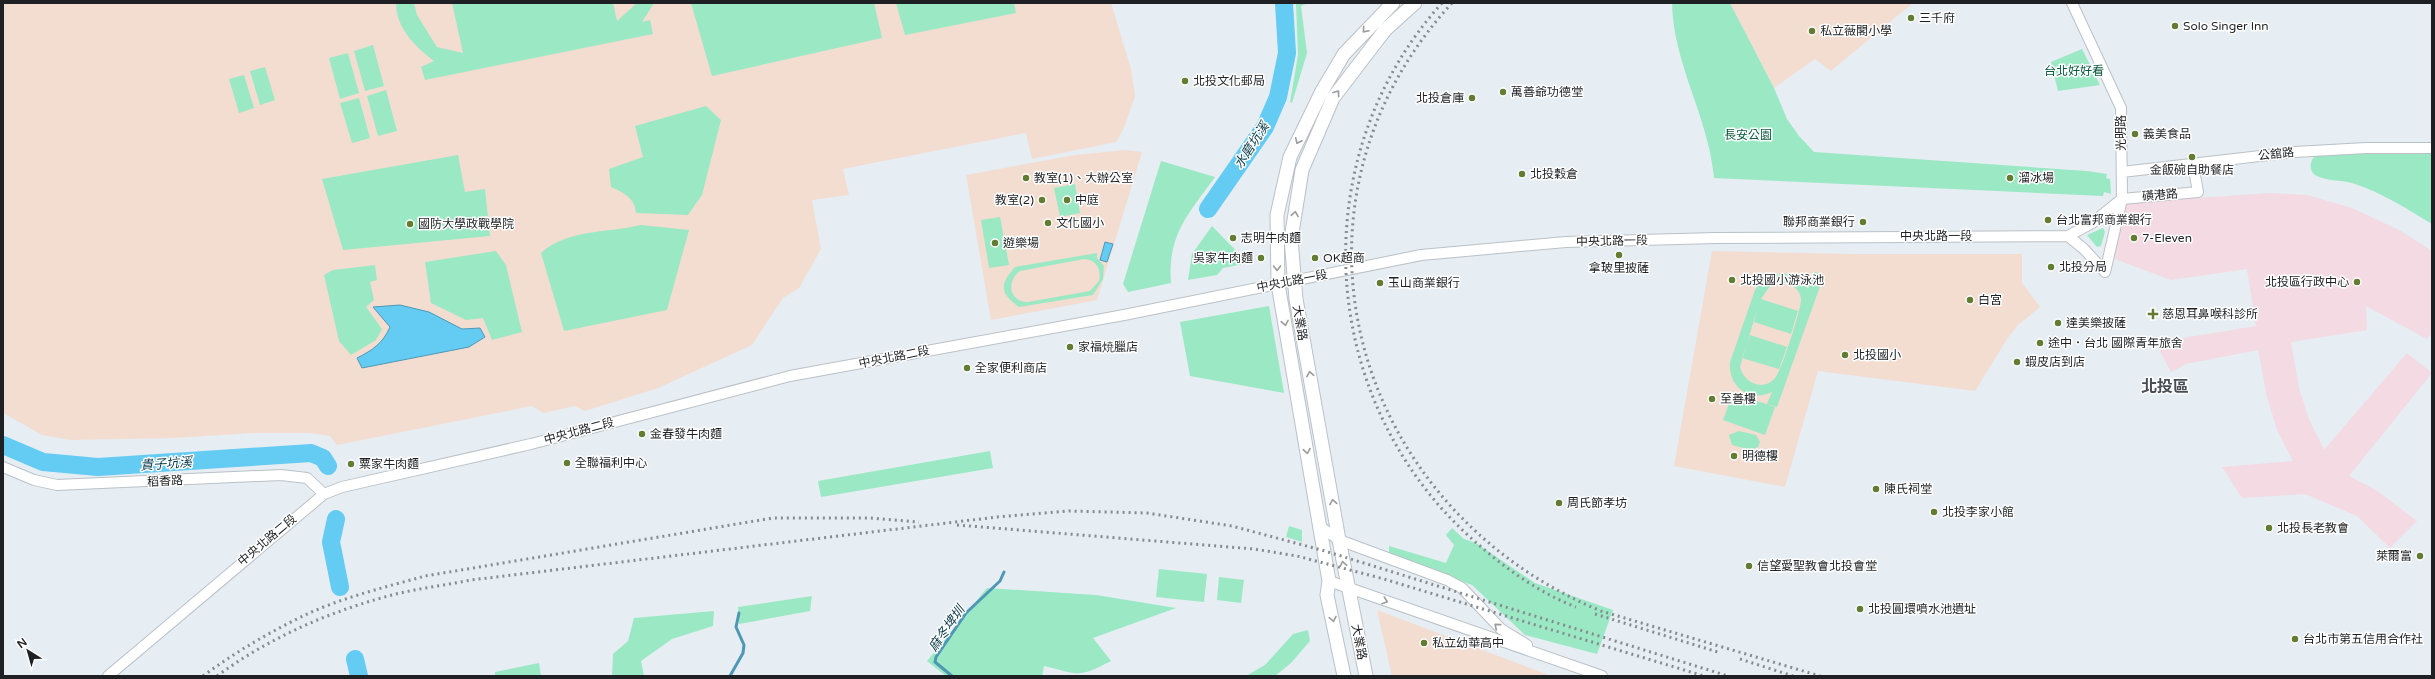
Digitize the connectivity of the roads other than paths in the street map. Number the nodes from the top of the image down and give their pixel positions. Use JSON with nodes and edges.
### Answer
{"nodes":[{"id":1,"x":1392,"y":3,"type":"edge"},
{"id":2,"x":1415,"y":3,"type":"edge"},
{"id":3,"x":2072,"y":3,"type":"edge"},
{"id":4,"x":2432,"y":148,"type":"edge"},
{"id":5,"x":2193,"y":164,"type":"junction"},
{"id":6,"x":2122,"y":172,"type":"junction"},
{"id":7,"x":2122,"y":199,"type":"junction"},
{"id":8,"x":2068,"y":236,"type":"junction"},
{"id":9,"x":1294,"y":281,"type":"junction"},
{"id":10,"x":1278,"y":284,"type":"junction"},
{"id":11,"x":1111,"y":317,"type":"joint"},
{"id":12,"x":3,"y":467,"type":"edge"},
{"id":13,"x":324,"y":494,"type":"junction"},
{"id":14,"x":1318,"y":525,"type":"junction"},
{"id":15,"x":1339,"y":540,"type":"junction"},
{"id":16,"x":1329,"y":580,"type":"junction"},
{"id":17,"x":1348,"y":588,"type":"junction"},
{"id":18,"x":1542,"y":654,"type":"junction"},
{"id":19,"x":108,"y":676,"type":"edge"},
{"id":20,"x":1344,"y":676,"type":"edge"},
{"id":21,"x":1366,"y":676,"type":"edge"},
{"id":22,"x":1602,"y":676,"type":"edge"}],
"edges":[{"from":1,"to":10,"type":"main road","name":"大業路","one_way":true},
{"from":9,"to":2,"type":"main road","name":"大業路","one_way":true},
{"from":3,"to":6,"type":"street","name":"光明路"},
{"from":4,"to":5,"type":"street","name":"公舘路"},
{"from":5,"to":6,"type":"street","name":"公舘路"},
{"from":5,"to":7,"type":"street","name":"磺港路"},
{"from":6,"to":7,"type":"street","name":"光明路"},
{"from":7,"to":8,"type":"street"},
{"from":7,"to":8,"type":"street","name":"光明路"},
{"from":8,"to":9,"type":"street","name":"中央北路一段"},
{"from":9,"to":10,"type":"street","name":"中央北路一段"},
{"from":15,"to":9,"type":"main road","name":"大業路","one_way":true},
{"from":10,"to":11,"type":"street","name":"中央北路一段"},
{"from":10,"to":14,"type":"main road","name":"大業路","one_way":true},
{"from":11,"to":13,"type":"street","name":"中央北路二段"},
{"from":12,"to":13,"type":"street","name":"稻香路"},
{"from":13,"to":19,"type":"street","name":"中央北路二段"},
{"from":14,"to":15,"type":"street"},
{"from":14,"to":16,"type":"main road","name":"大業路"},
{"from":17,"to":15,"type":"main road","name":"大業路","one_way":true},
{"from":18,"to":15,"type":"street","one_way":true},
{"from":16,"to":17,"type":"street"},
{"from":16,"to":20,"type":"main road","name":"大業路","one_way":true},
{"from":17,"to":18,"type":"street","one_way":true},
{"from":17,"to":21,"type":"main road","name":"大業路"},
{"from":18,"to":22,"type":"street"}]}
